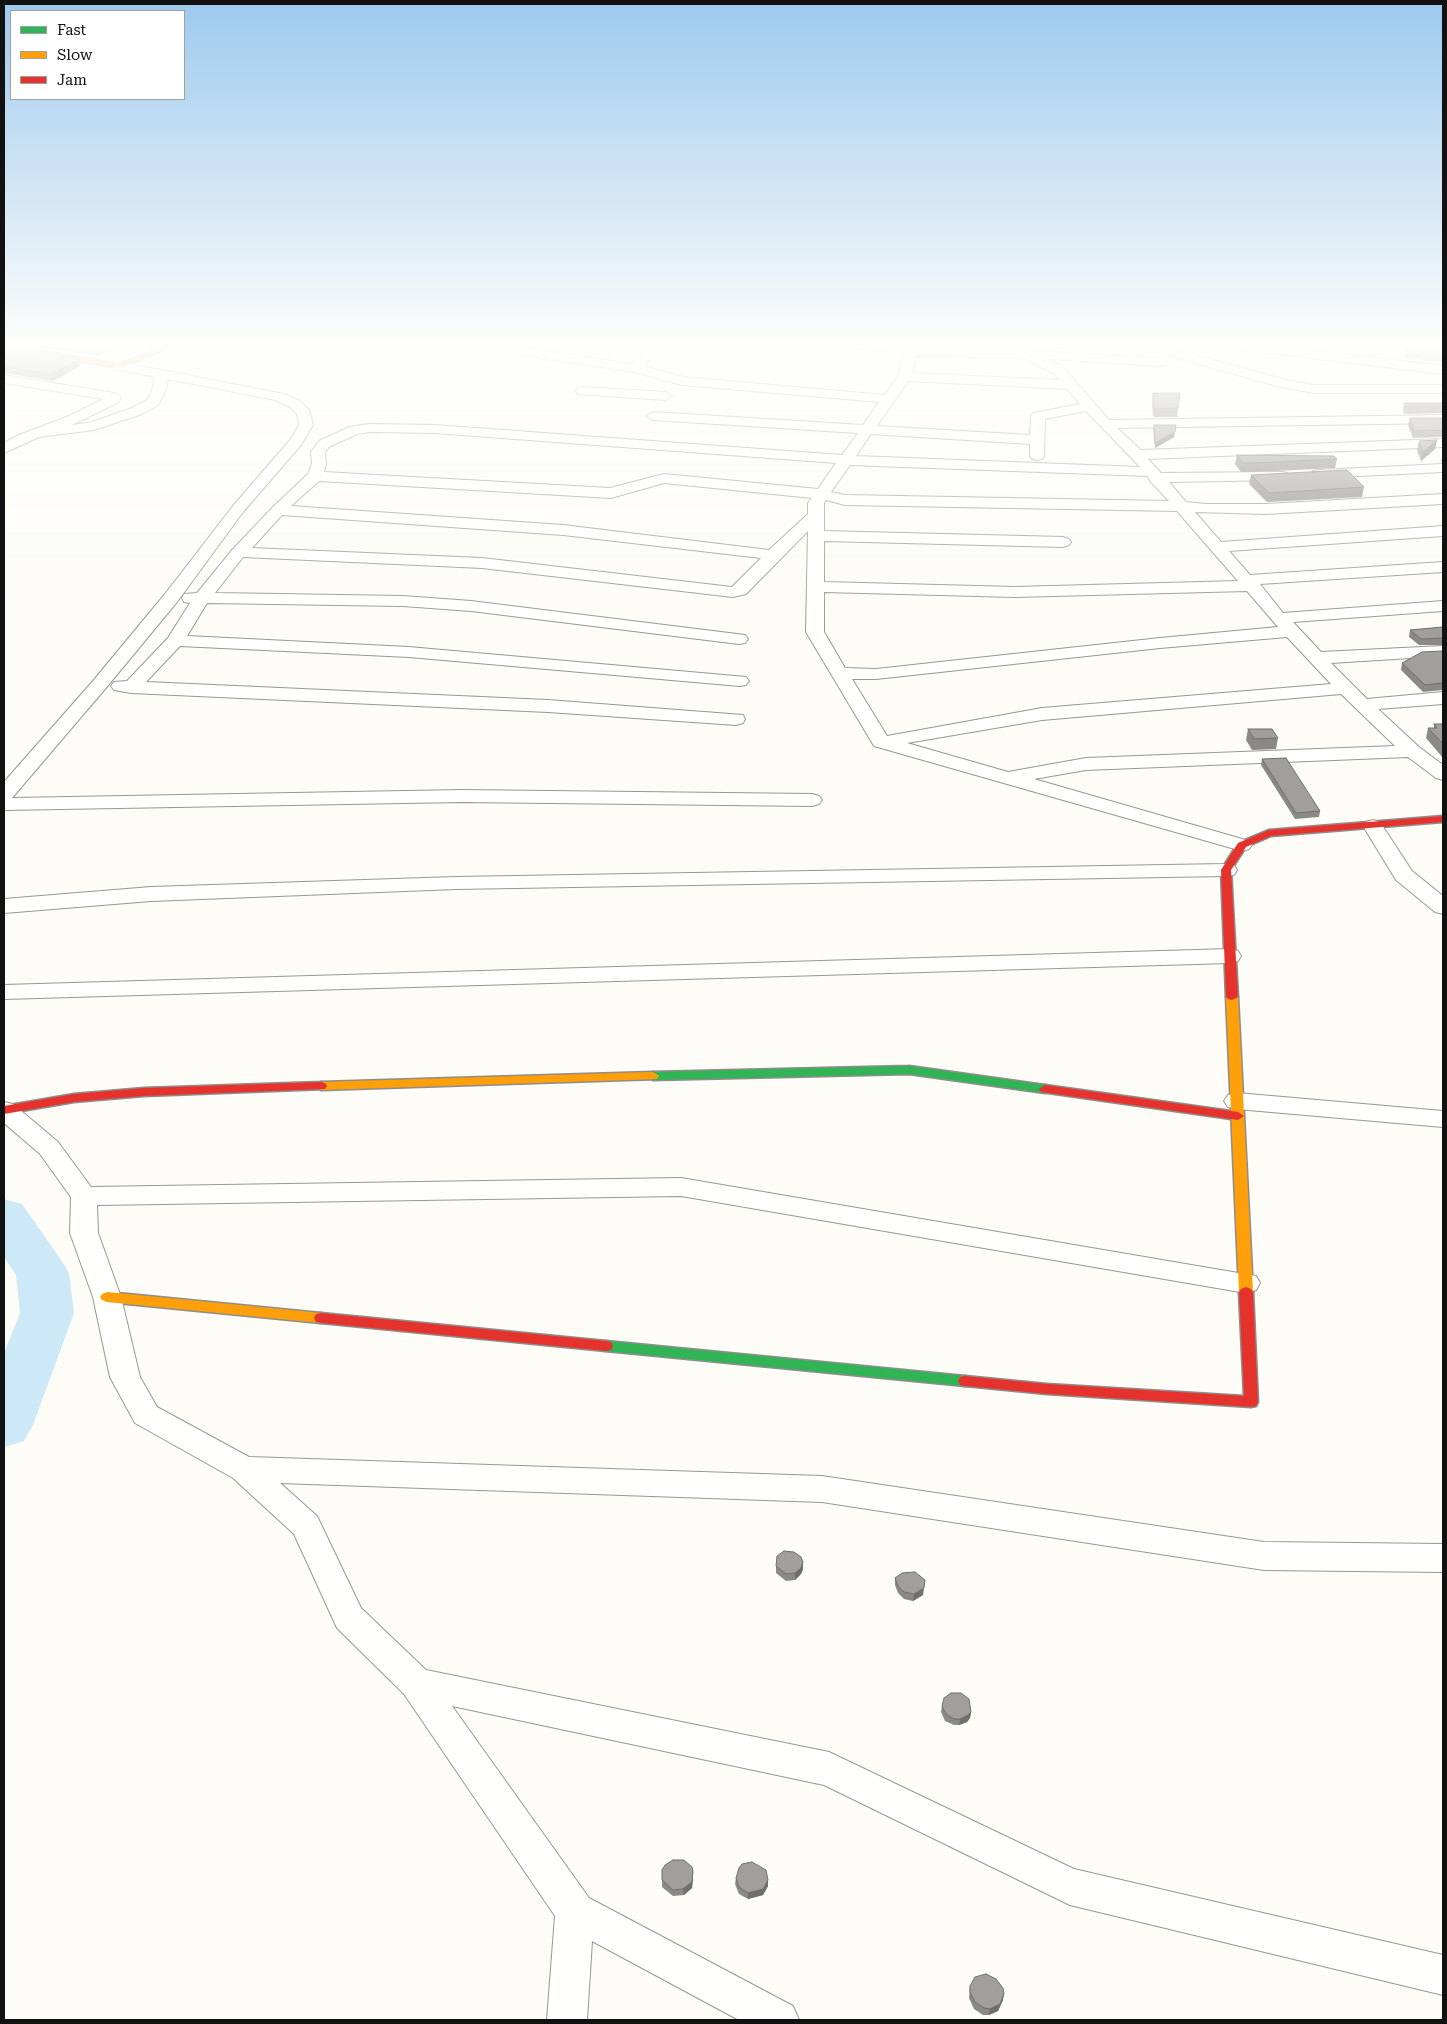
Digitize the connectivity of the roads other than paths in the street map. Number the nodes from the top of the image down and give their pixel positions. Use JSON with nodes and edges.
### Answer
{"nodes":[{"id":1,"x":24,"y":438,"type":"edge"},
{"id":2,"x":298,"y":438,"type":"edge"},
{"id":3,"x":336,"y":438,"type":"edge"},
{"id":4,"x":570,"y":438,"type":"edge"},
{"id":5,"x":638,"y":438,"type":"edge"},
{"id":6,"x":861,"y":438,"type":"edge"},
{"id":7,"x":1014,"y":438,"type":"edge"},
{"id":8,"x":1120,"y":438,"type":"edge"},
{"id":9,"x":1038,"y":440,"type":"joint"},
{"id":10,"x":296,"y":442,"type":"junction"},
{"id":11,"x":635,"y":443,"type":"junction"},
{"id":12,"x":1443,"y":443,"type":"edge"},
{"id":13,"x":324,"y":444,"type":"junction"},
{"id":14,"x":4,"y":449,"type":"edge"},
{"id":15,"x":1137,"y":455,"type":"junction"},
{"id":16,"x":847,"y":459,"type":"junction"},
{"id":17,"x":1037,"y":468,"type":"junction"},
{"id":18,"x":1443,"y":468,"type":"edge"},
{"id":19,"x":1152,"y":475,"type":"junction"},
{"id":20,"x":315,"y":476,"type":"junction"},
{"id":21,"x":822,"y":494,"type":"junction"},
{"id":22,"x":1443,"y":499,"type":"edge"},
{"id":23,"x":1180,"y":506,"type":"junction"},
{"id":24,"x":278,"y":510,"type":"junction"},
{"id":25,"x":817,"y":514,"type":"junction"},
{"id":26,"x":1443,"y":531,"type":"edge"},
{"id":27,"x":815,"y":536,"type":"junction"},
{"id":28,"x":1063,"y":542,"type":"dead end"},
{"id":29,"x":1217,"y":547,"type":"junction"},
{"id":30,"x":239,"y":552,"type":"junction"},
{"id":31,"x":773,"y":555,"type":"junction"},
{"id":32,"x":1443,"y":567,"type":"edge"},
{"id":33,"x":1250,"y":583,"type":"junction"},
{"id":34,"x":814,"y":588,"type":"junction"},
{"id":35,"x":171,"y":598,"type":"junction"},
{"id":36,"x":202,"y":598,"type":"junction"},
{"id":37,"x":1443,"y":606,"type":"edge"},
{"id":38,"x":1279,"y":618,"type":"junction"},
{"id":39,"x":1293,"y":631,"type":"junction"},
{"id":40,"x":739,"y":639,"type":"dead end"},
{"id":41,"x":175,"y":640,"type":"junction"},
{"id":42,"x":1443,"y":651,"type":"edge"},
{"id":43,"x":1318,"y":658,"type":"junction"},
{"id":44,"x":839,"y":673,"type":"junction"},
{"id":45,"x":740,"y":681,"type":"dead end"},
{"id":46,"x":99,"y":686,"type":"junction"},
{"id":47,"x":131,"y":687,"type":"junction"},
{"id":48,"x":1345,"y":688,"type":"junction"},
{"id":49,"x":1443,"y":698,"type":"edge"},
{"id":50,"x":1363,"y":705,"type":"junction"},
{"id":51,"x":736,"y":719,"type":"dead end"},
{"id":52,"x":881,"y":742,"type":"junction"},
{"id":53,"x":1412,"y":751,"type":"junction"},
{"id":54,"x":1443,"y":774,"type":"edge"},
{"id":55,"x":1008,"y":778,"type":"junction"},
{"id":56,"x":4,"y":794,"type":"edge"},
{"id":57,"x":812,"y":800,"type":"dead end"},
{"id":58,"x":4,"y":804,"type":"edge"},
{"id":59,"x":1443,"y":820,"type":"edge"},
{"id":60,"x":1373,"y":826,"type":"junction"},
{"id":61,"x":1242,"y":845,"type":"junction"},
{"id":62,"x":1226,"y":870,"type":"junction"},
{"id":63,"x":4,"y":906,"type":"edge"},
{"id":64,"x":1443,"y":907,"type":"edge"},
{"id":65,"x":1230,"y":956,"type":"junction"},
{"id":66,"x":4,"y":992,"type":"edge"},
{"id":67,"x":1237,"y":1108,"type":"junction"},
{"id":68,"x":4,"y":1110,"type":"edge"},
{"id":69,"x":1443,"y":1119,"type":"edge"},
{"id":70,"x":84,"y":1196,"type":"junction"},
{"id":71,"x":1246,"y":1283,"type":"junction"},
{"id":72,"x":107,"y":1297,"type":"junction"},
{"id":73,"x":244,"y":1469,"type":"junction"},
{"id":74,"x":1443,"y":1558,"type":"edge"},
{"id":75,"x":416,"y":1683,"type":"junction"},
{"id":76,"x":575,"y":1911,"type":"junction"},
{"id":77,"x":1443,"y":1975,"type":"edge"},
{"id":78,"x":567,"y":2020,"type":"edge"},
{"id":79,"x":779,"y":2020,"type":"edge"}],
"edges":[{"from":1,"to":14,"type":"street"},
{"from":2,"to":10,"type":"street"},
{"from":3,"to":13,"type":"street"},
{"from":4,"to":11,"type":"street"},
{"from":5,"to":11,"type":"street"},
{"from":6,"to":16,"type":"street"},
{"from":7,"to":9,"type":"street"},
{"from":8,"to":15,"type":"street"},
{"from":9,"to":17,"type":"street"},
{"from":10,"to":13,"type":"street"},
{"from":10,"to":35,"type":"street"},
{"from":11,"to":16,"type":"street"},
{"from":12,"to":15,"type":"street"},
{"from":13,"to":20,"type":"street"},
{"from":15,"to":19,"type":"street"},
{"from":16,"to":17,"type":"street"},
{"from":16,"to":21,"type":"street"},
{"from":17,"to":19,"type":"street"},
{"from":18,"to":19,"type":"street"},
{"from":19,"to":23,"type":"street"},
{"from":20,"to":21,"type":"street"},
{"from":20,"to":24,"type":"street"},
{"from":21,"to":23,"type":"street"},
{"from":21,"to":25,"type":"street"},
{"from":22,"to":23,"type":"street"},
{"from":23,"to":29,"type":"street"},
{"from":24,"to":30,"type":"street"},
{"from":24,"to":31,"type":"street"},
{"from":25,"to":27,"type":"street"},
{"from":25,"to":31,"type":"street"},
{"from":26,"to":29,"type":"street"},
{"from":27,"to":28,"type":"street"},
{"from":27,"to":34,"type":"street"},
{"from":29,"to":33,"type":"street"},
{"from":30,"to":31,"type":"street"},
{"from":30,"to":36,"type":"street"},
{"from":32,"to":33,"type":"street"},
{"from":33,"to":34,"type":"street"},
{"from":33,"to":38,"type":"street"},
{"from":34,"to":44,"type":"street"},
{"from":35,"to":36,"type":"street"},
{"from":35,"to":46,"type":"street"},
{"from":36,"to":40,"type":"street"},
{"from":36,"to":41,"type":"street"},
{"from":37,"to":38,"type":"street"},
{"from":38,"to":39,"type":"street"},
{"from":39,"to":43,"type":"street"},
{"from":39,"to":44,"type":"street"},
{"from":41,"to":45,"type":"street"},
{"from":41,"to":47,"type":"street"},
{"from":42,"to":43,"type":"street"},
{"from":43,"to":48,"type":"street"},
{"from":44,"to":52,"type":"street"},
{"from":46,"to":47,"type":"street"},
{"from":46,"to":56,"type":"street"},
{"from":47,"to":51,"type":"street"},
{"from":48,"to":50,"type":"street"},
{"from":48,"to":52,"type":"street"},
{"from":49,"to":50,"type":"street"},
{"from":50,"to":53,"type":"street"},
{"from":52,"to":55,"type":"street"},
{"from":53,"to":54,"type":"street"},
{"from":53,"to":55,"type":"street"},
{"from":55,"to":61,"type":"street"},
{"from":57,"to":58,"type":"street"},
{"from":59,"to":60,"type":"street"},
{"from":60,"to":61,"type":"street"},
{"from":60,"to":64,"type":"street"},
{"from":61,"to":62,"type":"street"},
{"from":62,"to":63,"type":"street"},
{"from":62,"to":65,"type":"street"},
{"from":65,"to":66,"type":"street"},
{"from":65,"to":67,"type":"street"},
{"from":67,"to":68,"type":"street"},
{"from":67,"to":69,"type":"street"},
{"from":67,"to":71,"type":"street"},
{"from":68,"to":70,"type":"street"},
{"from":70,"to":71,"type":"street"},
{"from":70,"to":72,"type":"street"},
{"from":71,"to":72,"type":"street"},
{"from":72,"to":73,"type":"street"},
{"from":73,"to":74,"type":"street"},
{"from":73,"to":75,"type":"street"},
{"from":75,"to":76,"type":"street"},
{"from":75,"to":77,"type":"street"},
{"from":76,"to":78,"type":"street"},
{"from":76,"to":79,"type":"street"}]}
